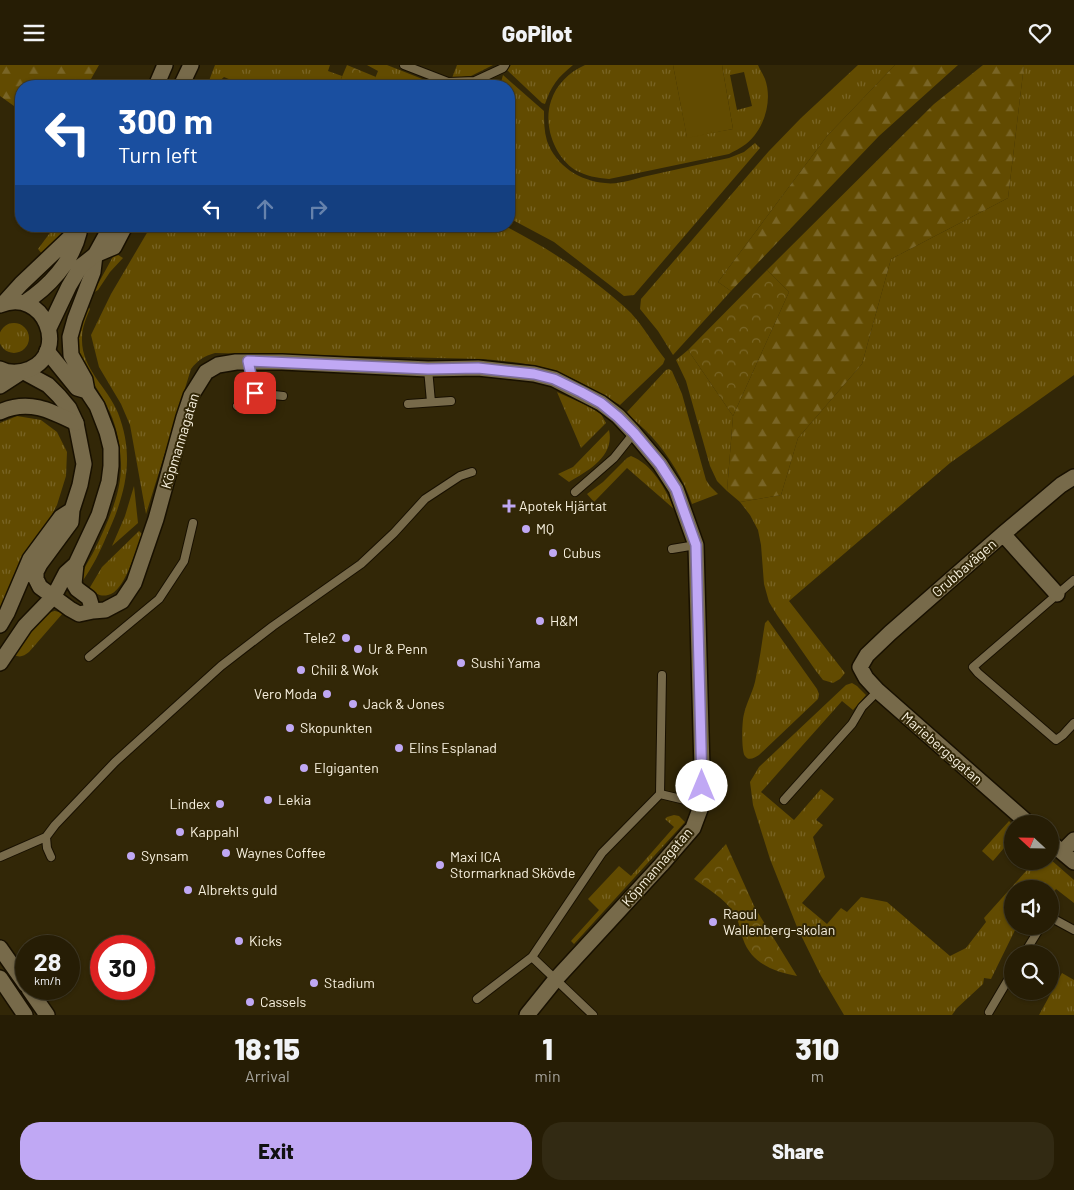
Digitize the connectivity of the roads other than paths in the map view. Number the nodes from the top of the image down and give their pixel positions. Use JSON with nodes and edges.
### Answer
{"nodes":[{"id":1,"x":165,"y":65,"type":"edge"},
{"id":2,"x":191,"y":65,"type":"edge"},
{"id":3,"x":404,"y":65,"type":"edge"},
{"id":4,"x":505,"y":65,"type":"edge"},
{"id":5,"x":159,"y":80,"type":"edge"},
{"id":6,"x":184,"y":80,"type":"edge"},
{"id":7,"x":443,"y":80,"type":"edge"},
{"id":8,"x":477,"y":80,"type":"edge"},
{"id":9,"x":76,"y":232,"type":"edge"},
{"id":10,"x":80,"y":232,"type":"edge"},
{"id":11,"x":108,"y":232,"type":"edge"},
{"id":12,"x":122,"y":232,"type":"edge"},
{"id":13,"x":95,"y":255,"type":"junction"},
{"id":14,"x":24,"y":303,"type":"junction"},
{"id":15,"x":1,"y":304,"type":"edge"},
{"id":16,"x":49,"y":328,"type":"junction"},
{"id":17,"x":47,"y":351,"type":"junction"},
{"id":18,"x":248,"y":361,"type":"junction"},
{"id":19,"x":0,"y":369,"type":"edge"},
{"id":20,"x":428,"y":369,"type":"junction"},
{"id":21,"x":22,"y":372,"type":"junction"},
{"id":22,"x":0,"y":386,"type":"edge"},
{"id":23,"x":87,"y":391,"type":"junction"},
{"id":24,"x":255,"y":393,"type":"junction"},
{"id":25,"x":283,"y":396,"type":"dead end"},
{"id":26,"x":450,"y":401,"type":"dead end"},
{"id":27,"x":431,"y":402,"type":"junction"},
{"id":28,"x":408,"y":404,"type":"dead end"},
{"id":29,"x":238,"y":406,"type":"dead end"},
{"id":30,"x":0,"y":413,"type":"edge"},
{"id":31,"x":76,"y":423,"type":"junction"},
{"id":32,"x":634,"y":433,"type":"junction"},
{"id":33,"x":472,"y":472,"type":"dead end"},
{"id":34,"x":1074,"y":477,"type":"edge"},
{"id":35,"x":576,"y":492,"type":"dead end"},
{"id":36,"x":72,"y":510,"type":"junction"},
{"id":37,"x":193,"y":523,"type":"dead end"},
{"id":38,"x":1003,"y":534,"type":"junction"},
{"id":39,"x":696,"y":545,"type":"junction"},
{"id":40,"x":672,"y":549,"type":"dead end"},
{"id":41,"x":76,"y":564,"type":"junction"},
{"id":42,"x":1074,"y":580,"type":"edge"},
{"id":43,"x":1057,"y":594,"type":"junction"},
{"id":44,"x":54,"y":596,"type":"junction"},
{"id":45,"x":92,"y":611,"type":"junction"},
{"id":46,"x":0,"y":625,"type":"edge"},
{"id":47,"x":89,"y":657,"type":"dead end"},
{"id":48,"x":0,"y":663,"type":"edge"},
{"id":49,"x":860,"y":667,"type":"joint"},
{"id":50,"x":662,"y":675,"type":"dead end"},
{"id":51,"x":878,"y":691,"type":"junction"},
{"id":52,"x":1074,"y":723,"type":"edge"},
{"id":53,"x":660,"y":794,"type":"junction"},
{"id":54,"x":784,"y":800,"type":"dead end"},
{"id":55,"x":702,"y":804,"type":"junction"},
{"id":56,"x":1019,"y":815,"type":"edge"},
{"id":57,"x":46,"y":837,"type":"junction"},
{"id":58,"x":1074,"y":839,"type":"edge"},
{"id":59,"x":1059,"y":850,"type":"edge"},
{"id":60,"x":1062,"y":852,"type":"junction"},
{"id":61,"x":0,"y":857,"type":"edge"},
{"id":62,"x":51,"y":857,"type":"dead end"},
{"id":63,"x":1074,"y":862,"type":"edge"},
{"id":64,"x":1059,"y":922,"type":"edge"},
{"id":65,"x":1074,"y":930,"type":"edge"},
{"id":66,"x":0,"y":948,"type":"edge"},
{"id":67,"x":532,"y":957,"type":"junction"},
{"id":68,"x":15,"y":969,"type":"edge"},
{"id":69,"x":0,"y":978,"type":"edge"},
{"id":70,"x":556,"y":979,"type":"junction"},
{"id":71,"x":1004,"y":987,"type":"edge"},
{"id":72,"x":477,"y":999,"type":"dead end"},
{"id":73,"x":36,"y":1000,"type":"edge"},
{"id":74,"x":989,"y":1013,"type":"dead end"},
{"id":75,"x":25,"y":1015,"type":"edge"},
{"id":76,"x":47,"y":1015,"type":"edge"},
{"id":77,"x":527,"y":1015,"type":"edge"},
{"id":78,"x":593,"y":1015,"type":"edge"}],
"edges":[{"from":1,"to":5,"type":"street"},
{"from":2,"to":6,"type":"street"},
{"from":3,"to":7,"type":"lane"},
{"from":4,"to":8,"type":"lane"},
{"from":9,"to":15,"type":"street"},
{"from":10,"to":14,"type":"street"},
{"from":11,"to":13,"type":"street"},
{"from":12,"to":13,"type":"street"},
{"from":13,"to":16,"type":"street"},
{"from":13,"to":23,"type":"street"},
{"from":14,"to":15,"type":"street"},
{"from":14,"to":16,"type":"street"},
{"from":16,"to":17,"type":"street"},
{"from":17,"to":21,"type":"street"},
{"from":17,"to":23,"type":"street"},
{"from":18,"to":20,"type":"street","name":"Köpmannagatan"},
{"from":18,"to":24,"type":"lane"},
{"from":18,"to":45,"type":"street","name":"Köpmannagatan"},
{"from":19,"to":21,"type":"street"},
{"from":20,"to":27,"type":"lane"},
{"from":20,"to":32,"type":"street","name":"Köpmannagatan"},
{"from":21,"to":22,"type":"street"},
{"from":21,"to":31,"type":"street"},
{"from":23,"to":41,"type":"street"},
{"from":24,"to":25,"type":"lane"},
{"from":24,"to":29,"type":"lane"},
{"from":26,"to":27,"type":"lane"},
{"from":27,"to":28,"type":"lane"},
{"from":30,"to":31,"type":"street"},
{"from":31,"to":36,"type":"street"},
{"from":32,"to":35,"type":"lane"},
{"from":32,"to":39,"type":"street","name":"Köpmannagatan"},
{"from":33,"to":57,"type":"lane"},
{"from":34,"to":38,"type":"street","name":"Grubbavägen"},
{"from":36,"to":44,"type":"street"},
{"from":36,"to":46,"type":"street"},
{"from":37,"to":47,"type":"lane"},
{"from":38,"to":43,"type":"street"},
{"from":38,"to":49,"type":"street","name":"Grubbavägen"},
{"from":39,"to":40,"type":"lane"},
{"from":39,"to":55,"type":"street","name":"Köpmannagatan"},
{"from":41,"to":44,"type":"street"},
{"from":41,"to":45,"type":"street"},
{"from":42,"to":43,"type":"lane"},
{"from":43,"to":52,"type":"lane"},
{"from":44,"to":45,"type":"street"},
{"from":44,"to":48,"type":"street"},
{"from":49,"to":51,"type":"street","name":"Mariebergsgatan"},
{"from":50,"to":53,"type":"lane"},
{"from":51,"to":54,"type":"lane"},
{"from":51,"to":56,"type":"street","name":"Mariebergsgatan"},
{"from":53,"to":55,"type":"lane"},
{"from":53,"to":67,"type":"lane"},
{"from":55,"to":70,"type":"street","name":"Köpmannagatan"},
{"from":57,"to":61,"type":"lane"},
{"from":57,"to":62,"type":"lane"},
{"from":58,"to":60,"type":"street"},
{"from":59,"to":60,"type":"street"},
{"from":60,"to":63,"type":"street"},
{"from":64,"to":65,"type":"lane"},
{"from":66,"to":68,"type":"street"},
{"from":67,"to":70,"type":"lane"},
{"from":67,"to":72,"type":"lane"},
{"from":69,"to":75,"type":"street"},
{"from":70,"to":77,"type":"street","name":"Köpmannagatan"},
{"from":70,"to":78,"type":"lane"},
{"from":71,"to":74,"type":"lane"},
{"from":73,"to":76,"type":"street"}]}
